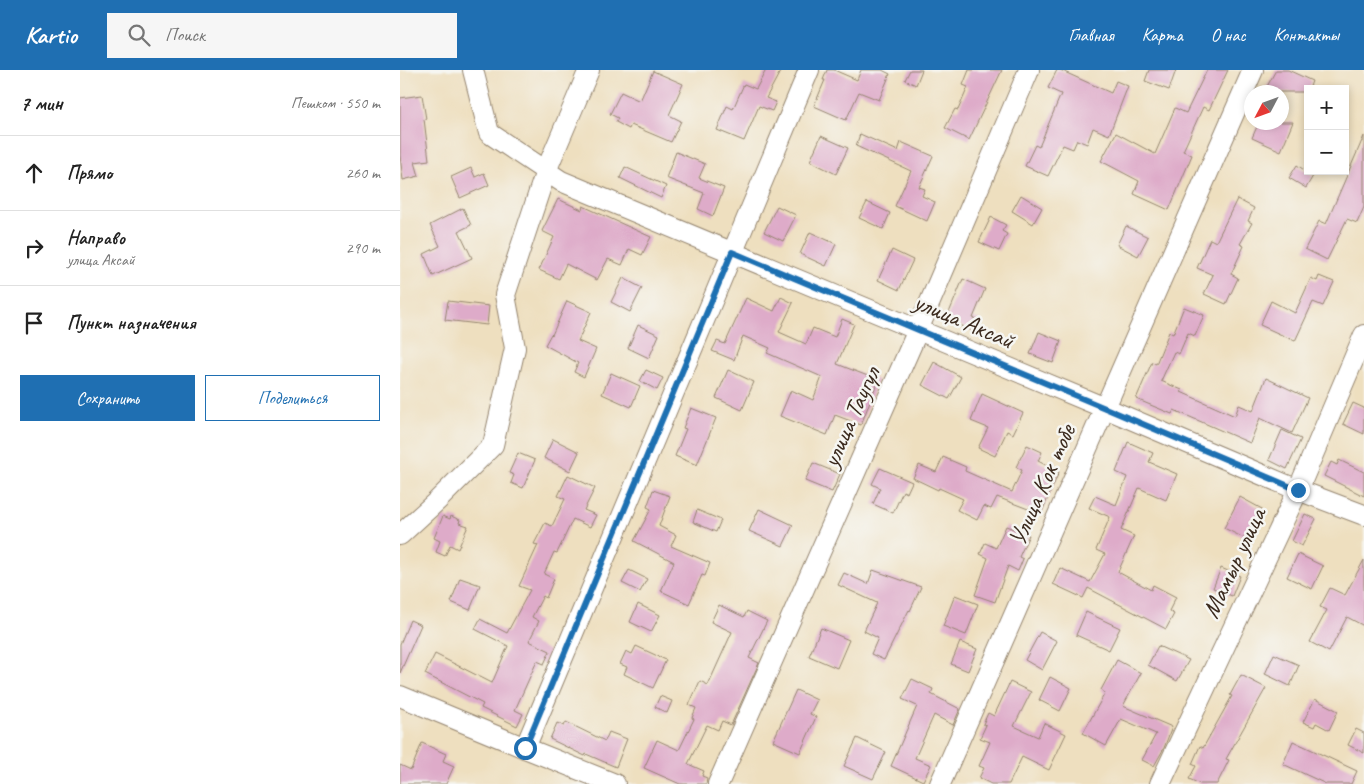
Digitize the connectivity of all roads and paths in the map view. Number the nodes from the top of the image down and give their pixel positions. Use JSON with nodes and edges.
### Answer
{"nodes":[{"id":1,"x":473,"y":70,"type":"edge"},
{"id":2,"x":589,"y":70,"type":"edge"},
{"id":3,"x":809,"y":70,"type":"edge"},
{"id":4,"x":1029,"y":70,"type":"edge"},
{"id":5,"x":1253,"y":70,"type":"edge"},
{"id":6,"x":546,"y":171,"type":"junction"},
{"id":7,"x":732,"y":252,"type":"junction"},
{"id":8,"x":918,"y":330,"type":"junction"},
{"id":9,"x":1364,"y":335,"type":"edge"},
{"id":10,"x":1105,"y":408,"type":"junction"},
{"id":11,"x":1298,"y":490,"type":"junction"},
{"id":12,"x":1364,"y":515,"type":"edge"},
{"id":13,"x":400,"y":535,"type":"edge"},
{"id":14,"x":400,"y":696,"type":"edge"},
{"id":15,"x":525,"y":748,"type":"junction"},
{"id":16,"x":615,"y":784,"type":"edge"},
{"id":17,"x":718,"y":784,"type":"edge"},
{"id":18,"x":940,"y":784,"type":"edge"},
{"id":19,"x":1160,"y":784,"type":"edge"}],
"edges":[{"from":1,"to":6,"type":"street","name":"улица Аксай"},
{"from":2,"to":6,"type":"street"},
{"from":3,"to":7,"type":"street"},
{"from":4,"to":8,"type":"street","name":"улица Таугул"},
{"from":5,"to":10,"type":"street","name":"Улица Кок тобе"},
{"from":6,"to":7,"type":"street","name":"улица Аксай"},
{"from":6,"to":13,"type":"street"},
{"from":7,"to":8,"type":"street","name":"улица Аксай"},
{"from":7,"to":15,"type":"street"},
{"from":8,"to":10,"type":"street","name":"улица Аксай"},
{"from":8,"to":17,"type":"street","name":"улица Таугул"},
{"from":9,"to":11,"type":"street","name":"Мамыр улица"},
{"from":10,"to":11,"type":"street","name":"улица Аксай"},
{"from":10,"to":18,"type":"street","name":"Улица Кок тобе"},
{"from":11,"to":12,"type":"street","name":"улица Аксай"},
{"from":11,"to":19,"type":"street","name":"Мамыр улица"},
{"from":14,"to":15,"type":"street"},
{"from":15,"to":16,"type":"street"}]}
